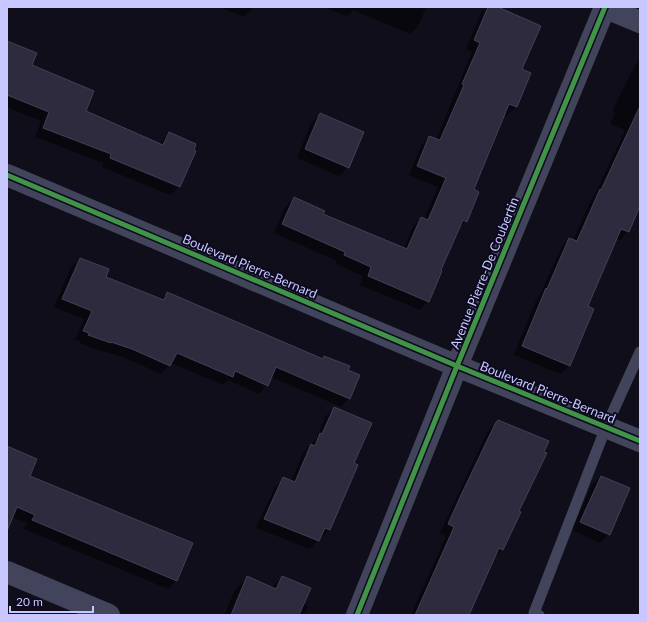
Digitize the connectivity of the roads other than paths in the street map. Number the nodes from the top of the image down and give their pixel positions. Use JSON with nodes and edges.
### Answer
{"nodes":[{"id":1,"x":605,"y":7,"type":"edge"},
{"id":2,"x":640,"y":22,"type":"edge"},
{"id":3,"x":7,"y":175,"type":"edge"},
{"id":4,"x":640,"y":352,"type":"edge"},
{"id":5,"x":457,"y":366,"type":"junction"},
{"id":6,"x":606,"y":427,"type":"junction"},
{"id":7,"x":640,"y":441,"type":"edge"},
{"id":8,"x":7,"y":572,"type":"edge"},
{"id":9,"x":535,"y":614,"type":"edge"},
{"id":10,"x":109,"y":615,"type":"edge"},
{"id":11,"x":357,"y":615,"type":"edge"}],
"edges":[{"from":1,"to":2,"type":"street"},
{"from":1,"to":5,"type":"street","name":"Avenue Pierre-De Coubertin"},
{"from":3,"to":5,"type":"street","name":"Boulevard Pierre-Bernard"},
{"from":4,"to":6,"type":"lane"},
{"from":5,"to":6,"type":"street","name":"Boulevard Pierre-Bernard"},
{"from":5,"to":11,"type":"street","name":"Avenue Pierre-De Coubertin"},
{"from":6,"to":7,"type":"street","name":"Boulevard Pierre-Bernard"},
{"from":6,"to":9,"type":"lane"},
{"from":8,"to":10,"type":"street"}]}
